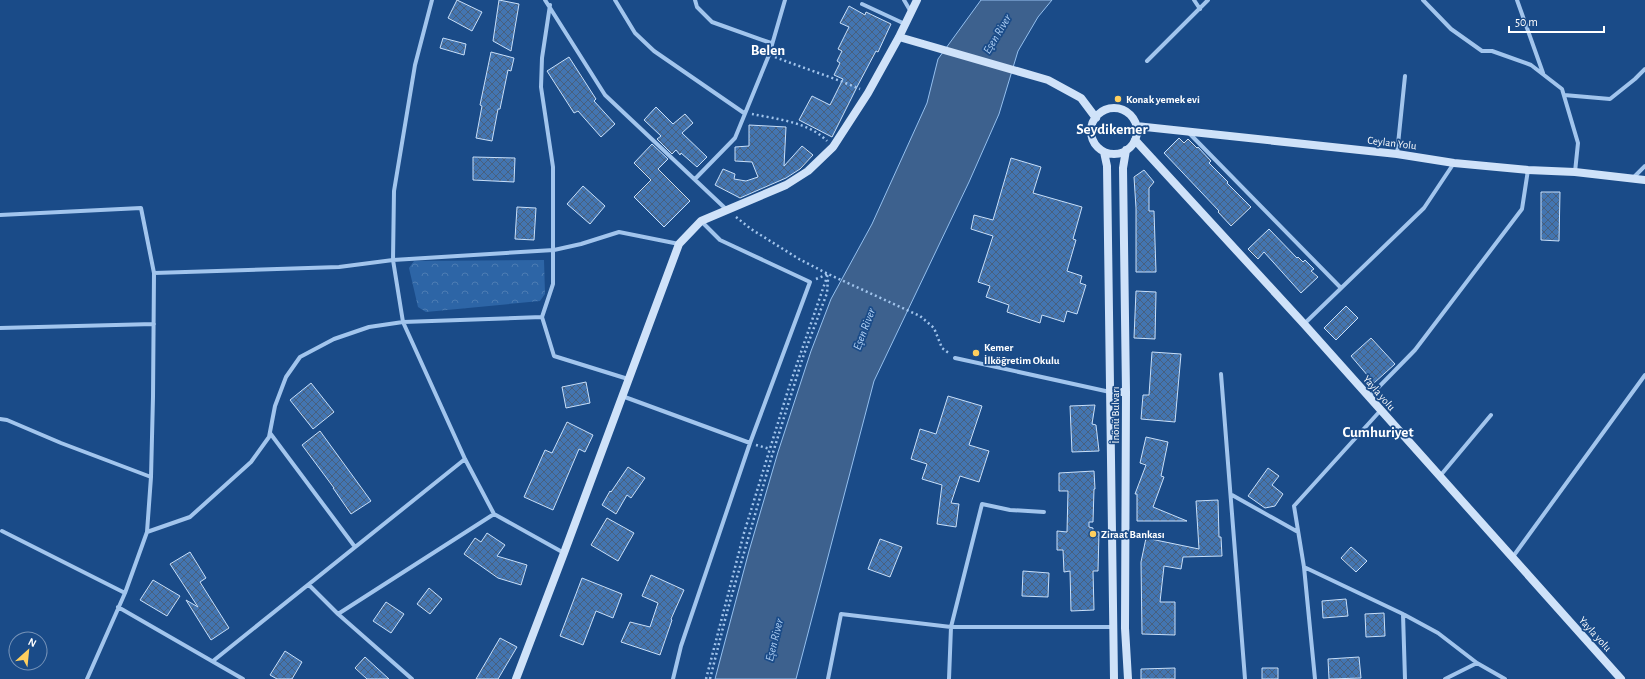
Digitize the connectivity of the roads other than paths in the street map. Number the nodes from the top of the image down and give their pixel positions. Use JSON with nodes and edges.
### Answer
{"nodes":[{"id":1,"x":432,"y":0,"type":"edge"},
{"id":2,"x":545,"y":0,"type":"edge"},
{"id":3,"x":615,"y":0,"type":"edge"},
{"id":4,"x":695,"y":0,"type":"edge"},
{"id":5,"x":785,"y":0,"type":"edge"},
{"id":6,"x":904,"y":0,"type":"edge"},
{"id":7,"x":917,"y":0,"type":"edge"},
{"id":8,"x":1194,"y":0,"type":"edge"},
{"id":9,"x":1208,"y":0,"type":"edge"},
{"id":10,"x":1423,"y":0,"type":"edge"},
{"id":11,"x":1517,"y":0,"type":"edge"},
{"id":12,"x":862,"y":4,"type":"dead end"},
{"id":13,"x":550,"y":5,"type":"junction"},
{"id":14,"x":1200,"y":9,"type":"junction"},
{"id":15,"x":911,"y":12,"type":"junction"},
{"id":16,"x":905,"y":24,"type":"junction"},
{"id":17,"x":899,"y":37,"type":"junction"},
{"id":18,"x":771,"y":43,"type":"junction"},
{"id":19,"x":1147,"y":61,"type":"dead end"},
{"id":20,"x":1645,"y":69,"type":"edge"},
{"id":21,"x":1543,"y":73,"type":"junction"},
{"id":22,"x":1405,"y":76,"type":"dead end"},
{"id":23,"x":1564,"y":95,"type":"junction"},
{"id":24,"x":744,"y":113,"type":"junction"},
{"id":25,"x":1096,"y":118,"type":"junction"},
{"id":26,"x":1136,"y":126,"type":"junction"},
{"id":27,"x":1188,"y":132,"type":"junction"},
{"id":28,"x":1135,"y":140,"type":"junction"},
{"id":29,"x":1126,"y":150,"type":"junction"},
{"id":30,"x":1104,"y":152,"type":"junction"},
{"id":31,"x":1397,"y":154,"type":"junction"},
{"id":32,"x":1454,"y":163,"type":"junction"},
{"id":33,"x":1645,"y":166,"type":"edge"},
{"id":34,"x":1528,"y":170,"type":"junction"},
{"id":35,"x":1575,"y":172,"type":"junction"},
{"id":36,"x":1633,"y":178,"type":"junction"},
{"id":37,"x":695,"y":179,"type":"junction"},
{"id":38,"x":1645,"y":180,"type":"edge"},
{"id":39,"x":728,"y":211,"type":"junction"},
{"id":40,"x":0,"y":215,"type":"edge"},
{"id":41,"x":701,"y":222,"type":"junction"},
{"id":42,"x":680,"y":244,"type":"junction"},
{"id":43,"x":554,"y":250,"type":"junction"},
{"id":44,"x":393,"y":260,"type":"junction"},
{"id":45,"x":154,"y":273,"type":"junction"},
{"id":46,"x":1341,"y":288,"type":"junction"},
{"id":47,"x":542,"y":317,"type":"junction"},
{"id":48,"x":403,"y":322,"type":"junction"},
{"id":49,"x":154,"y":324,"type":"junction"},
{"id":50,"x":1304,"y":324,"type":"junction"},
{"id":51,"x":0,"y":328,"type":"edge"},
{"id":52,"x":955,"y":358,"type":"road end"},
{"id":53,"x":1222,"y":374,"type":"dead end"},
{"id":54,"x":1645,"y":375,"type":"edge"},
{"id":55,"x":628,"y":380,"type":"junction"},
{"id":56,"x":1110,"y":392,"type":"junction"},
{"id":57,"x":1126,"y":392,"type":"junction"},
{"id":58,"x":622,"y":396,"type":"junction"},
{"id":59,"x":1369,"y":397,"type":"junction"},
{"id":60,"x":1380,"y":411,"type":"junction"},
{"id":61,"x":1491,"y":415,"type":"dead end"},
{"id":62,"x":0,"y":419,"type":"edge"},
{"id":63,"x":270,"y":433,"type":"junction"},
{"id":64,"x":750,"y":443,"type":"junction"},
{"id":65,"x":465,"y":459,"type":"junction"},
{"id":66,"x":1440,"y":476,"type":"junction"},
{"id":67,"x":151,"y":477,"type":"junction"},
{"id":68,"x":1232,"y":495,"type":"junction"},
{"id":69,"x":1044,"y":512,"type":"dead end"},
{"id":70,"x":494,"y":514,"type":"junction"},
{"id":71,"x":2,"y":531,"type":"dead end"},
{"id":72,"x":147,"y":532,"type":"junction"},
{"id":73,"x":1298,"y":532,"type":"junction"},
{"id":74,"x":355,"y":547,"type":"junction"},
{"id":75,"x":564,"y":553,"type":"junction"},
{"id":76,"x":1512,"y":559,"type":"junction"},
{"id":77,"x":1304,"y":567,"type":"junction"},
{"id":78,"x":309,"y":585,"type":"junction"},
{"id":79,"x":125,"y":593,"type":"junction"},
{"id":80,"x":118,"y":607,"type":"junction"},
{"id":81,"x":338,"y":614,"type":"junction"},
{"id":82,"x":1403,"y":614,"type":"junction"},
{"id":83,"x":951,"y":627,"type":"junction"},
{"id":84,"x":1112,"y":627,"type":"junction"},
{"id":85,"x":1125,"y":628,"type":"junction"},
{"id":86,"x":212,"y":661,"type":"junction"},
{"id":87,"x":1477,"y":662,"type":"junction"},
{"id":88,"x":88,"y":679,"type":"edge"},
{"id":89,"x":243,"y":679,"type":"edge"},
{"id":90,"x":412,"y":679,"type":"edge"},
{"id":91,"x":516,"y":679,"type":"edge"},
{"id":92,"x":674,"y":679,"type":"edge"},
{"id":93,"x":828,"y":679,"type":"edge"},
{"id":94,"x":949,"y":679,"type":"edge"},
{"id":95,"x":1114,"y":679,"type":"edge"},
{"id":96,"x":1128,"y":679,"type":"edge"},
{"id":97,"x":1245,"y":679,"type":"edge"},
{"id":98,"x":1315,"y":679,"type":"edge"},
{"id":99,"x":1405,"y":679,"type":"edge"},
{"id":100,"x":1445,"y":679,"type":"edge"},
{"id":101,"x":1505,"y":679,"type":"edge"},
{"id":102,"x":1621,"y":679,"type":"edge"}],
"edges":[{"from":1,"to":44,"type":"street"},
{"from":2,"to":13,"type":"street"},
{"from":3,"to":24,"type":"street"},
{"from":4,"to":18,"type":"street"},
{"from":5,"to":18,"type":"street"},
{"from":6,"to":15,"type":"street"},
{"from":7,"to":15,"type":"street"},
{"from":8,"to":14,"type":"street"},
{"from":9,"to":14,"type":"street"},
{"from":10,"to":21,"type":"street"},
{"from":11,"to":21,"type":"street"},
{"from":12,"to":16,"type":"street"},
{"from":13,"to":37,"type":"street"},
{"from":13,"to":43,"type":"street"},
{"from":14,"to":19,"type":"street"},
{"from":15,"to":16,"type":"street"},
{"from":16,"to":17,"type":"street"},
{"from":17,"to":25,"type":"street"},
{"from":17,"to":39,"type":"street"},
{"from":18,"to":24,"type":"street"},
{"from":20,"to":23,"type":"street"},
{"from":21,"to":23,"type":"street"},
{"from":22,"to":31,"type":"street"},
{"from":23,"to":35,"type":"street"},
{"from":24,"to":37,"type":"street"},
{"from":25,"to":26,"type":"street"},
{"from":25,"to":30,"type":"street"},
{"from":26,"to":27,"type":"street","name":"Ceylan Yolu"},
{"from":26,"to":28,"type":"street"},
{"from":27,"to":31,"type":"street","name":"Ceylan Yolu"},
{"from":27,"to":46,"type":"street"},
{"from":28,"to":29,"type":"street"},
{"from":28,"to":50,"type":"street","name":"Yayla yolu"},
{"from":29,"to":30,"type":"street"},
{"from":29,"to":57,"type":"street","name":"İnönü Bulvarı"},
{"from":30,"to":56,"type":"street","name":"İnönü Bulvarı"},
{"from":31,"to":32,"type":"street","name":"Ceylan Yolu"},
{"from":32,"to":34,"type":"street","name":"Ceylan Yolu"},
{"from":32,"to":46,"type":"street"},
{"from":33,"to":36,"type":"street"},
{"from":34,"to":35,"type":"street","name":"Ceylan Yolu"},
{"from":34,"to":59,"type":"street"},
{"from":35,"to":36,"type":"street","name":"Ceylan Yolu"},
{"from":36,"to":38,"type":"street","name":"Ceylan Yolu"},
{"from":37,"to":39,"type":"street"},
{"from":39,"to":41,"type":"street"},
{"from":40,"to":45,"type":"street"},
{"from":41,"to":42,"type":"street"},
{"from":41,"to":64,"type":"street"},
{"from":42,"to":43,"type":"street"},
{"from":42,"to":55,"type":"street"},
{"from":43,"to":44,"type":"street"},
{"from":43,"to":47,"type":"street"},
{"from":44,"to":45,"type":"street"},
{"from":44,"to":48,"type":"street"},
{"from":45,"to":49,"type":"street"},
{"from":46,"to":50,"type":"street"},
{"from":47,"to":48,"type":"street"},
{"from":47,"to":55,"type":"street"},
{"from":48,"to":63,"type":"street"},
{"from":48,"to":65,"type":"street"},
{"from":49,"to":51,"type":"street"},
{"from":49,"to":67,"type":"street"},
{"from":50,"to":59,"type":"street","name":"Yayla yolu"},
{"from":52,"to":56,"type":"street"},
{"from":53,"to":68,"type":"street"},
{"from":54,"to":76,"type":"street"},
{"from":55,"to":58,"type":"street"},
{"from":56,"to":57,"type":"street"},
{"from":56,"to":84,"type":"street","name":"İnönü Bulvarı"},
{"from":57,"to":85,"type":"street","name":"İnönü Bulvarı"},
{"from":58,"to":64,"type":"street"},
{"from":58,"to":75,"type":"street"},
{"from":59,"to":60,"type":"street","name":"Yayla yolu"},
{"from":60,"to":66,"type":"street","name":"Yayla yolu"},
{"from":60,"to":73,"type":"street"},
{"from":61,"to":66,"type":"street"},
{"from":62,"to":67,"type":"street"},
{"from":63,"to":72,"type":"street"},
{"from":63,"to":74,"type":"street"},
{"from":64,"to":92,"type":"street"},
{"from":65,"to":70,"type":"street"},
{"from":65,"to":74,"type":"street"},
{"from":66,"to":76,"type":"street","name":"Yayla yolu"},
{"from":67,"to":72,"type":"street"},
{"from":68,"to":73,"type":"street"},
{"from":68,"to":97,"type":"street"},
{"from":69,"to":83,"type":"street"},
{"from":70,"to":75,"type":"street"},
{"from":70,"to":81,"type":"street"},
{"from":71,"to":79,"type":"street"},
{"from":72,"to":79,"type":"street"},
{"from":73,"to":77,"type":"street"},
{"from":74,"to":78,"type":"street"},
{"from":75,"to":91,"type":"street"},
{"from":76,"to":102,"type":"street","name":"Yayla yolu"},
{"from":77,"to":82,"type":"street"},
{"from":77,"to":98,"type":"street"},
{"from":78,"to":81,"type":"street"},
{"from":78,"to":86,"type":"street"},
{"from":79,"to":80,"type":"street"},
{"from":80,"to":86,"type":"street"},
{"from":80,"to":88,"type":"street"},
{"from":81,"to":90,"type":"street"},
{"from":82,"to":87,"type":"street"},
{"from":82,"to":99,"type":"street"},
{"from":83,"to":84,"type":"street"},
{"from":83,"to":93,"type":"street"},
{"from":83,"to":94,"type":"street"},
{"from":84,"to":85,"type":"street"},
{"from":84,"to":95,"type":"street","name":"İnönü Bulvarı"},
{"from":85,"to":96,"type":"street","name":"İnönü Bulvarı"},
{"from":86,"to":89,"type":"street"},
{"from":87,"to":100,"type":"street"},
{"from":87,"to":101,"type":"street"}]}
